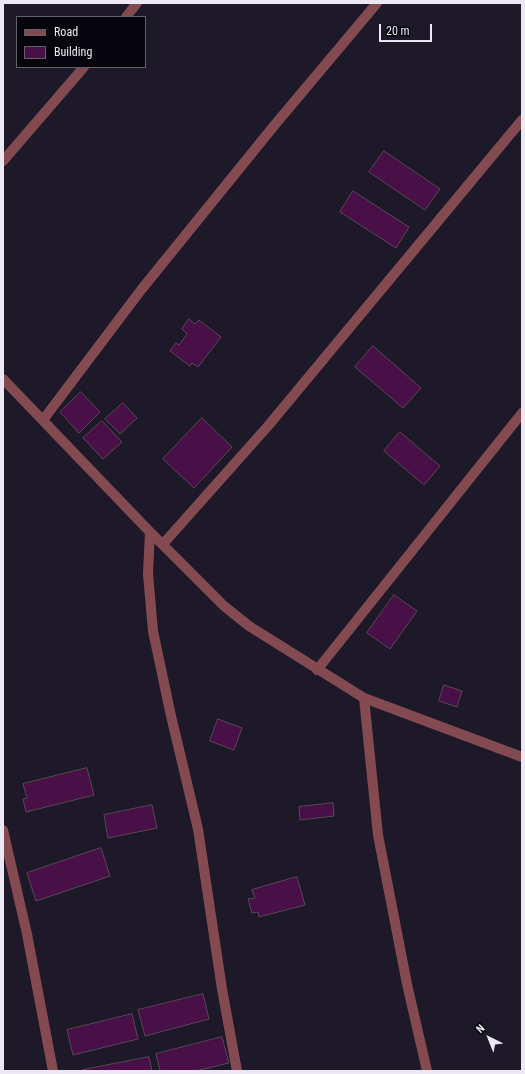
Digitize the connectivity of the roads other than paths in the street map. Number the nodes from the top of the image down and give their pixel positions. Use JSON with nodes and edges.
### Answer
{"nodes":[{"id":1,"x":136,"y":3,"type":"edge"},
{"id":2,"x":377,"y":3,"type":"edge"},
{"id":3,"x":127,"y":16,"type":"edge"},
{"id":4,"x":83,"y":68,"type":"edge"},
{"id":5,"x":522,"y":120,"type":"edge"},
{"id":6,"x":3,"y":161,"type":"edge"},
{"id":7,"x":3,"y":379,"type":"edge"},
{"id":8,"x":522,"y":413,"type":"edge"},
{"id":9,"x":43,"y":420,"type":"junction"},
{"id":10,"x":150,"y":532,"type":"junction"},
{"id":11,"x":163,"y":544,"type":"junction"},
{"id":12,"x":317,"y":670,"type":"junction"},
{"id":13,"x":364,"y":698,"type":"junction"},
{"id":14,"x":521,"y":755,"type":"edge"},
{"id":15,"x":3,"y":830,"type":"edge"},
{"id":16,"x":54,"y":1071,"type":"edge"},
{"id":17,"x":237,"y":1071,"type":"edge"},
{"id":18,"x":427,"y":1071,"type":"edge"}],
"edges":[{"from":1,"to":3,"type":"street"},
{"from":2,"to":9,"type":"street"},
{"from":4,"to":6,"type":"street"},
{"from":5,"to":11,"type":"street"},
{"from":7,"to":9,"type":"street"},
{"from":8,"to":12,"type":"street"},
{"from":9,"to":10,"type":"street"},
{"from":10,"to":11,"type":"street"},
{"from":10,"to":17,"type":"street"},
{"from":11,"to":12,"type":"street"},
{"from":12,"to":13,"type":"street"},
{"from":13,"to":14,"type":"street"},
{"from":13,"to":18,"type":"street"},
{"from":15,"to":16,"type":"street"}]}
